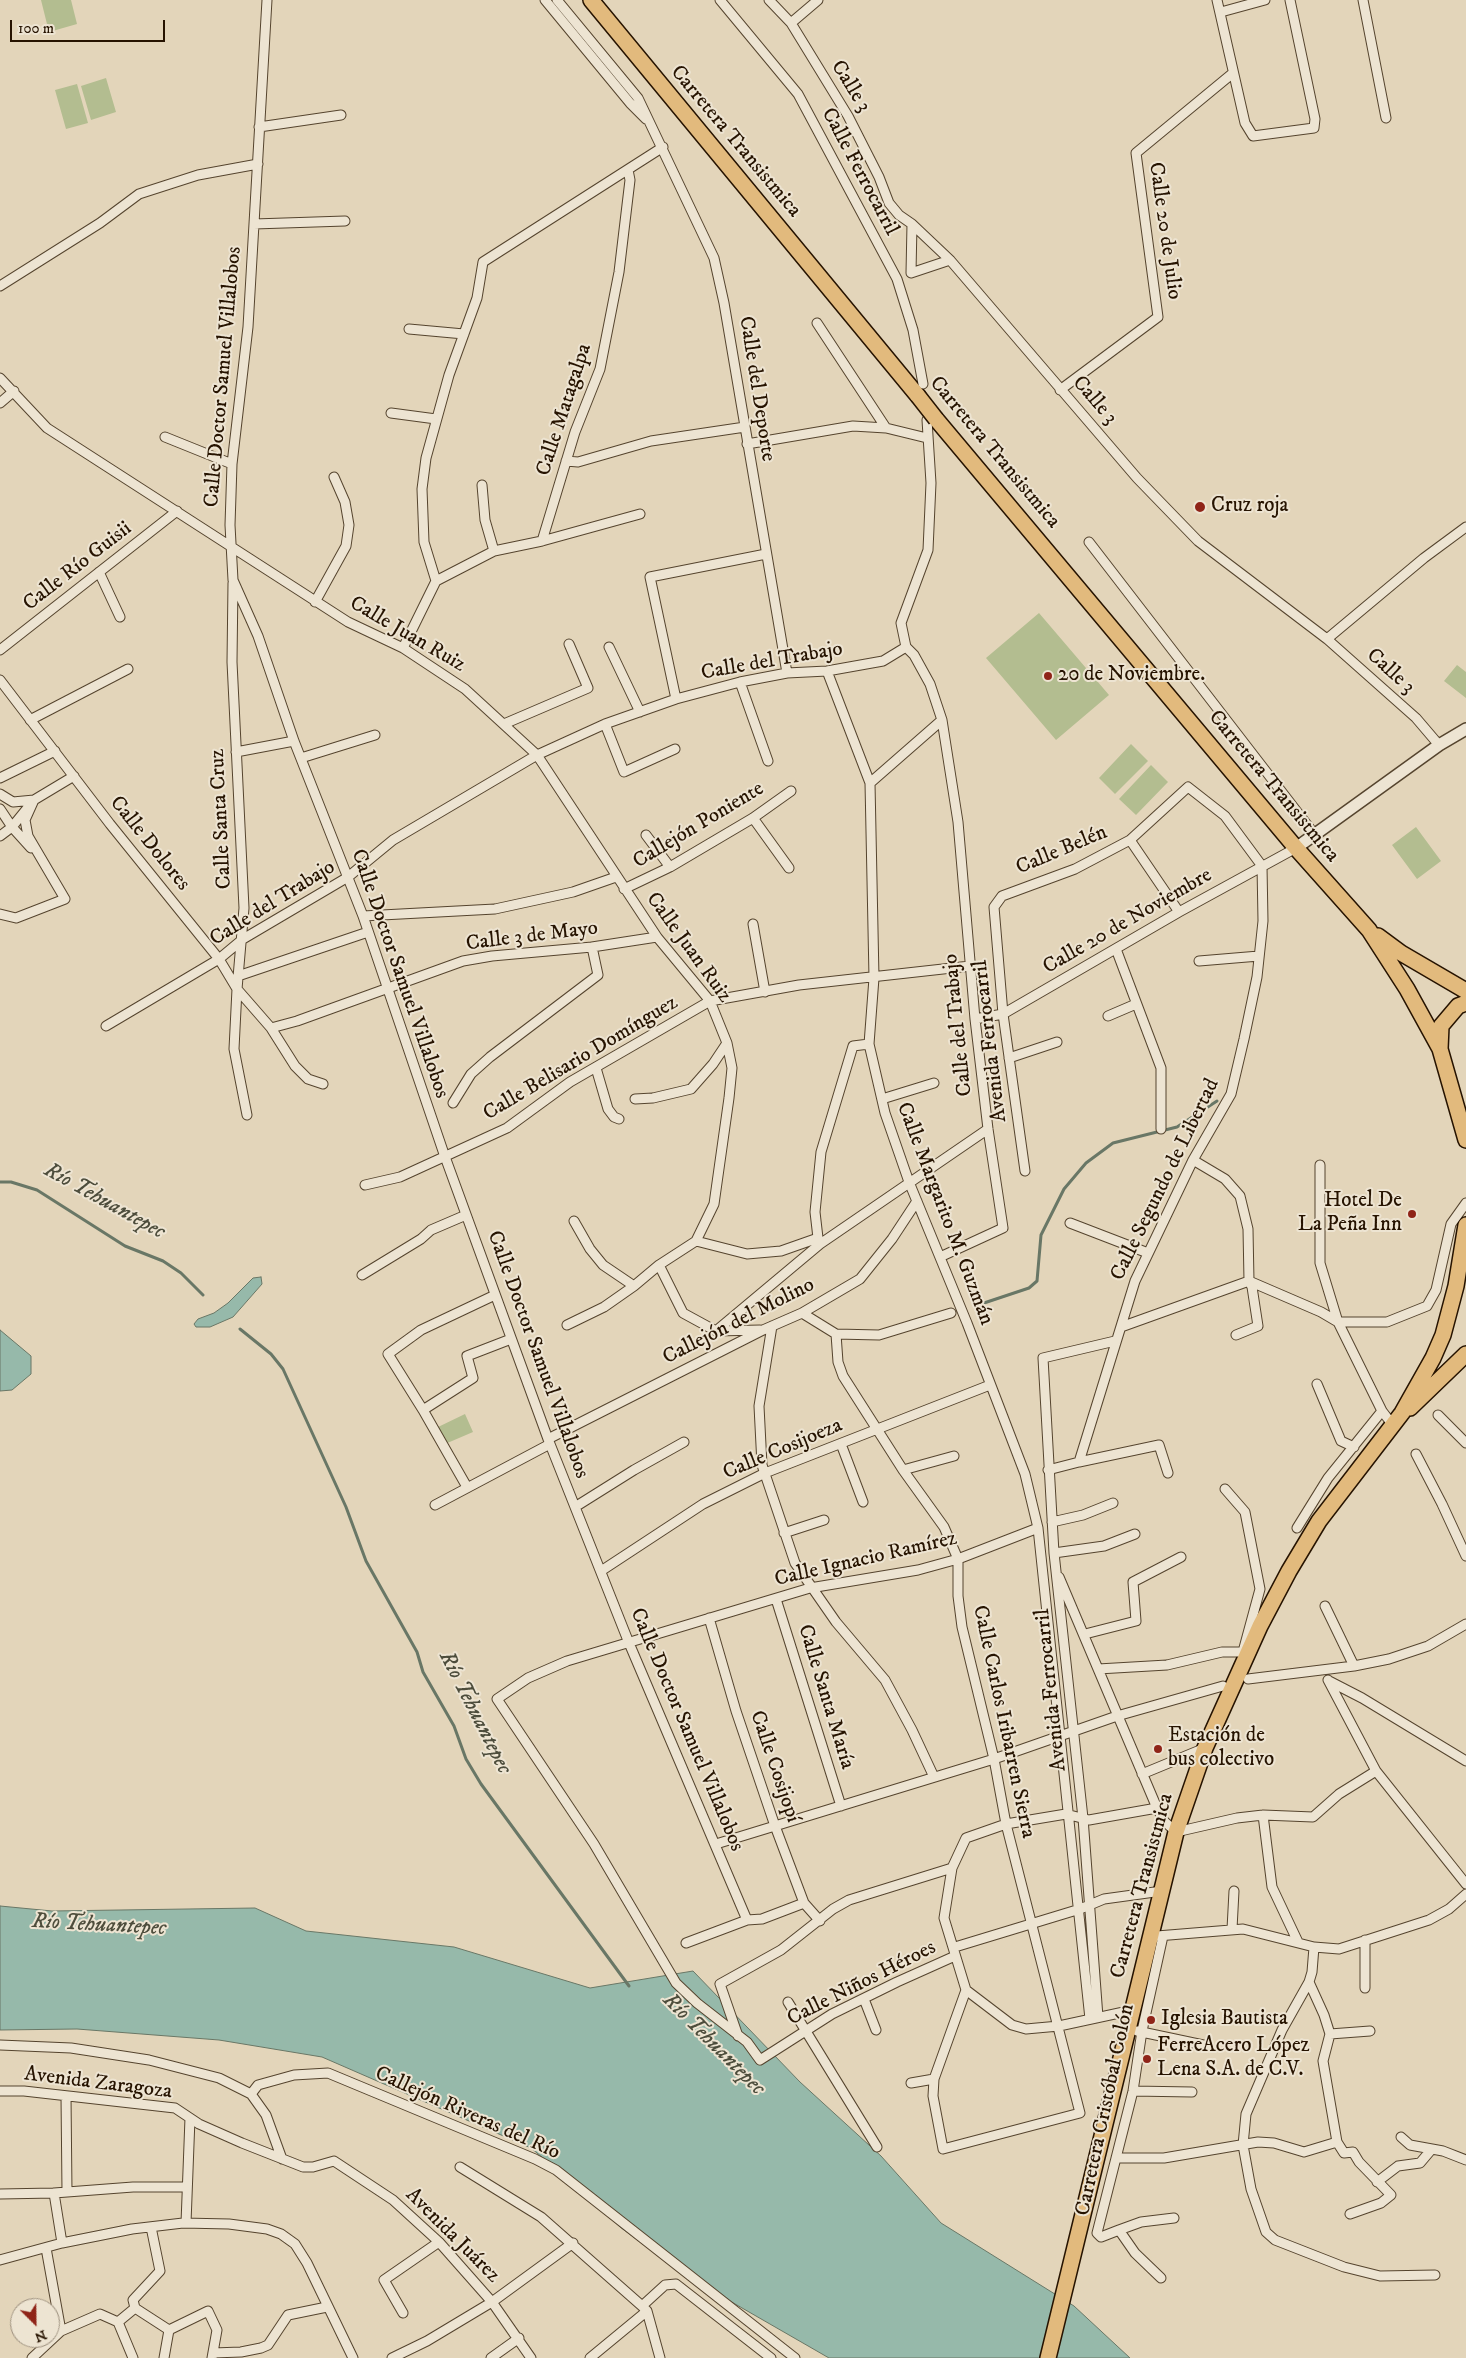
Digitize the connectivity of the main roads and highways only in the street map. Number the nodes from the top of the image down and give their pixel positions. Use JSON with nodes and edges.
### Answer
{"nodes":[{"id":1,"x":591,"y":0,"type":"edge"},
{"id":2,"x":1368,"y":930,"type":"junction"},
{"id":3,"x":1466,"y":991,"type":"edge"},
{"id":4,"x":1466,"y":1003,"type":"edge"},
{"id":5,"x":1440,"y":1049,"type":"junction"},
{"id":6,"x":1466,"y":1140,"type":"edge"},
{"id":7,"x":1466,"y":1225,"type":"edge"},
{"id":8,"x":1466,"y":1354,"type":"edge"},
{"id":9,"x":1402,"y":1413,"type":"junction"},
{"id":10,"x":1048,"y":2358,"type":"edge"}],
"edges":[{"from":1,"to":2,"type":"main road","name":"Carretera Transistmica","bridge":true},
{"from":2,"to":3,"type":"main road","name":"Carretera Transistmica"},
{"from":2,"to":5,"type":"main road","name":"Carretera Transistmica"},
{"from":4,"to":5,"type":"main road"},
{"from":5,"to":6,"type":"main road","name":"Carretera Transistmica"},
{"from":7,"to":9,"type":"main road","name":"Carretera Transistmica"},
{"from":8,"to":9,"type":"main road","name":"Carretera Transistmica"},
{"from":9,"to":10,"type":"main road","name":"Carretera Transistmica"}]}
